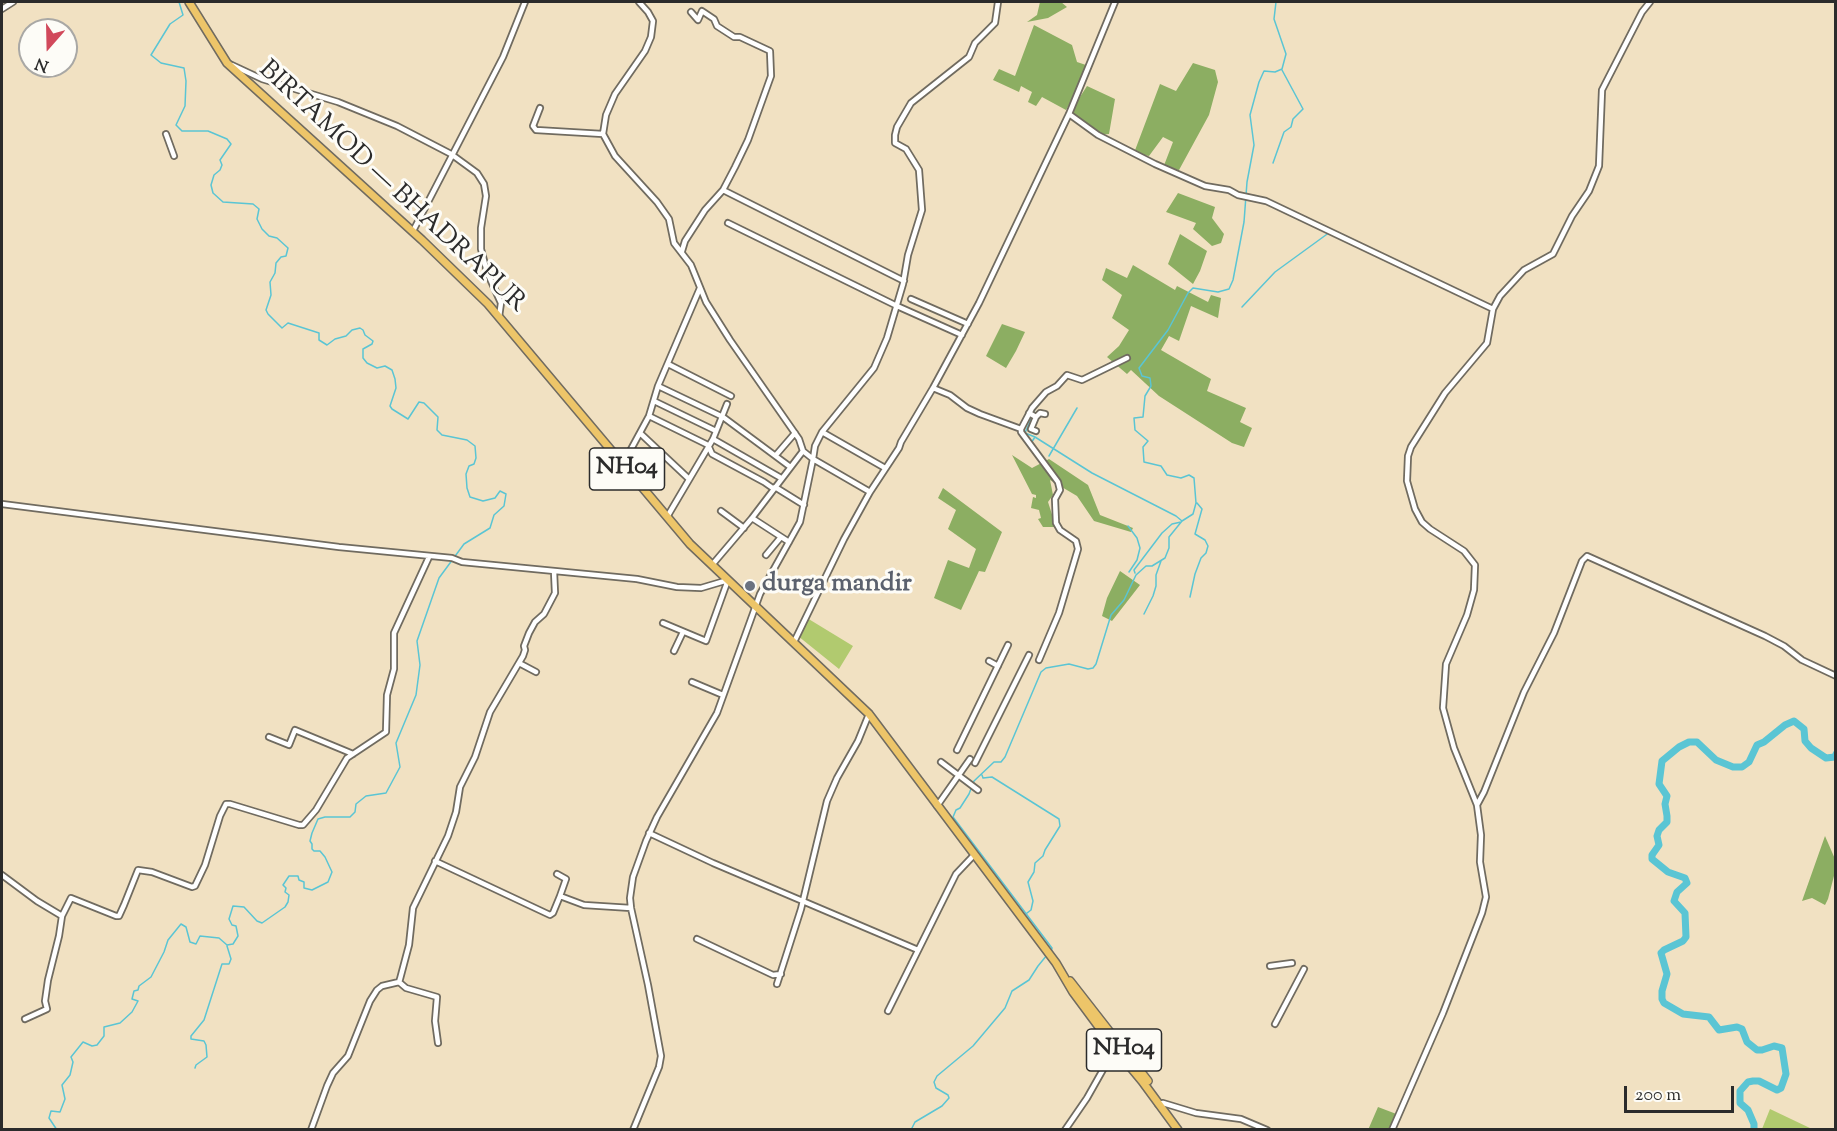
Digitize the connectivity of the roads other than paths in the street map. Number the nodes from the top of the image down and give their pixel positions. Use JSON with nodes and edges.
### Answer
{"nodes":[{"id":1,"x":13,"y":2,"type":"edge"},
{"id":2,"x":189,"y":2,"type":"edge"},
{"id":3,"x":525,"y":2,"type":"edge"},
{"id":4,"x":639,"y":2,"type":"edge"},
{"id":5,"x":998,"y":2,"type":"edge"},
{"id":6,"x":1115,"y":2,"type":"edge"},
{"id":7,"x":1650,"y":2,"type":"edge"},
{"id":8,"x":2,"y":9,"type":"edge"},
{"id":9,"x":691,"y":12,"type":"dead end"},
{"id":10,"x":227,"y":63,"type":"junction"},
{"id":11,"x":540,"y":108,"type":"dead end"},
{"id":12,"x":1069,"y":114,"type":"junction"},
{"id":13,"x":166,"y":134,"type":"dead end"},
{"id":14,"x":603,"y":134,"type":"junction"},
{"id":15,"x":452,"y":154,"type":"junction"},
{"id":16,"x":174,"y":156,"type":"dead end"},
{"id":17,"x":723,"y":190,"type":"junction"},
{"id":18,"x":728,"y":223,"type":"dead end"},
{"id":19,"x":412,"y":231,"type":"junction"},
{"id":20,"x":682,"y":251,"type":"junction"},
{"id":21,"x":903,"y":280,"type":"junction"},
{"id":22,"x":700,"y":288,"type":"junction"},
{"id":23,"x":911,"y":299,"type":"dead end"},
{"id":24,"x":897,"y":306,"type":"junction"},
{"id":25,"x":1492,"y":309,"type":"junction"},
{"id":26,"x":499,"y":317,"type":"junction"},
{"id":27,"x":968,"y":324,"type":"junction"},
{"id":28,"x":962,"y":335,"type":"junction"},
{"id":29,"x":1127,"y":358,"type":"dead end"},
{"id":30,"x":668,"y":364,"type":"junction"},
{"id":31,"x":658,"y":386,"type":"junction"},
{"id":32,"x":933,"y":388,"type":"junction"},
{"id":33,"x":731,"y":396,"type":"dead end"},
{"id":34,"x":654,"y":401,"type":"junction"},
{"id":35,"x":727,"y":405,"type":"dead end"},
{"id":36,"x":1029,"y":413,"type":"junction"},
{"id":37,"x":1045,"y":414,"type":"dead end"},
{"id":38,"x":649,"y":416,"type":"junction"},
{"id":39,"x":723,"y":417,"type":"junction"},
{"id":40,"x":1036,"y":417,"type":"junction"},
{"id":41,"x":1021,"y":429,"type":"junction"},
{"id":42,"x":716,"y":431,"type":"junction"},
{"id":43,"x":1036,"y":431,"type":"dead end"},
{"id":44,"x":822,"y":432,"type":"junction"},
{"id":45,"x":640,"y":433,"type":"junction"},
{"id":46,"x":795,"y":433,"type":"junction"},
{"id":47,"x":713,"y":439,"type":"junction"},
{"id":48,"x":708,"y":445,"type":"junction"},
{"id":49,"x":803,"y":451,"type":"junction"},
{"id":50,"x":776,"y":455,"type":"junction"},
{"id":51,"x":813,"y":459,"type":"junction"},
{"id":52,"x":623,"y":464,"type":"junction"},
{"id":53,"x":789,"y":466,"type":"junction"},
{"id":54,"x":885,"y":468,"type":"junction"},
{"id":55,"x":782,"y":478,"type":"junction"},
{"id":56,"x":689,"y":479,"type":"junction"},
{"id":57,"x":774,"y":488,"type":"junction"},
{"id":58,"x":870,"y":492,"type":"junction"},
{"id":59,"x":2,"y":504,"type":"edge"},
{"id":60,"x":804,"y":505,"type":"junction"},
{"id":61,"x":721,"y":511,"type":"dead end"},
{"id":62,"x":668,"y":517,"type":"junction"},
{"id":63,"x":752,"y":518,"type":"junction"},
{"id":64,"x":744,"y":528,"type":"junction"},
{"id":65,"x":781,"y":537,"type":"junction"},
{"id":66,"x":789,"y":543,"type":"junction"},
{"id":67,"x":766,"y":555,"type":"dead end"},
{"id":68,"x":429,"y":557,"type":"junction"},
{"id":69,"x":712,"y":566,"type":"junction"},
{"id":70,"x":554,"y":571,"type":"junction"},
{"id":71,"x":728,"y":580,"type":"junction"},
{"id":72,"x":755,"y":605,"type":"junction"},
{"id":73,"x":663,"y":623,"type":"dead end"},
{"id":74,"x":683,"y":632,"type":"junction"},
{"id":75,"x":794,"y":642,"type":"junction"},
{"id":76,"x":1008,"y":645,"type":"dead end"},
{"id":77,"x":674,"y":651,"type":"dead end"},
{"id":78,"x":1029,"y":655,"type":"dead end"},
{"id":79,"x":1040,"y":660,"type":"dead end"},
{"id":80,"x":989,"y":661,"type":"dead end"},
{"id":81,"x":519,"y":663,"type":"junction"},
{"id":82,"x":998,"y":666,"type":"junction"},
{"id":83,"x":536,"y":672,"type":"dead end"},
{"id":84,"x":1836,"y":676,"type":"edge"},
{"id":85,"x":692,"y":682,"type":"dead end"},
{"id":86,"x":723,"y":695,"type":"junction"},
{"id":87,"x":869,"y":714,"type":"junction"},
{"id":88,"x":269,"y":737,"type":"dead end"},
{"id":89,"x":957,"y":750,"type":"dead end"},
{"id":90,"x":353,"y":754,"type":"junction"},
{"id":91,"x":970,"y":759,"type":"dead end"},
{"id":92,"x":940,"y":762,"type":"dead end"},
{"id":93,"x":975,"y":763,"type":"dead end"},
{"id":94,"x":958,"y":775,"type":"junction"},
{"id":95,"x":978,"y":790,"type":"dead end"},
{"id":96,"x":1477,"y":805,"type":"junction"},
{"id":97,"x":937,"y":806,"type":"junction"},
{"id":98,"x":649,"y":833,"type":"junction"},
{"id":99,"x":974,"y":855,"type":"junction"},
{"id":100,"x":435,"y":861,"type":"junction"},
{"id":101,"x":557,"y":874,"type":"dead end"},
{"id":102,"x":2,"y":875,"type":"edge"},
{"id":103,"x":560,"y":896,"type":"junction"},
{"id":104,"x":803,"y":900,"type":"junction"},
{"id":105,"x":631,"y":908,"type":"junction"},
{"id":106,"x":62,"y":916,"type":"junction"},
{"id":107,"x":697,"y":939,"type":"dead end"},
{"id":108,"x":918,"y":950,"type":"junction"},
{"id":109,"x":1292,"y":963,"type":"dead end"},
{"id":110,"x":1270,"y":966,"type":"dead end"},
{"id":111,"x":1304,"y":969,"type":"dead end"},
{"id":112,"x":1062,"y":972,"type":"junction"},
{"id":113,"x":781,"y":974,"type":"junction"},
{"id":114,"x":399,"y":982,"type":"junction"},
{"id":115,"x":777,"y":984,"type":"dead end"},
{"id":116,"x":888,"y":1011,"type":"dead end"},
{"id":117,"x":25,"y":1019,"type":"dead end"},
{"id":118,"x":1275,"y":1024,"type":"dead end"},
{"id":119,"x":438,"y":1043,"type":"dead end"},
{"id":120,"x":1113,"y":1046,"type":"junction"},
{"id":121,"x":1161,"y":1104,"type":"junction"},
{"id":122,"x":311,"y":1130,"type":"edge"},
{"id":123,"x":633,"y":1130,"type":"edge"},
{"id":124,"x":1065,"y":1130,"type":"edge"},
{"id":125,"x":1178,"y":1130,"type":"edge"},
{"id":126,"x":1183,"y":1130,"type":"edge"},
{"id":127,"x":1267,"y":1130,"type":"edge"},
{"id":128,"x":1392,"y":1130,"type":"edge"}],
"edges":[{"from":1,"to":8,"type":"street"},
{"from":2,"to":10,"type":"main road","name":"BIRTAMOD — BHADRAPUR","number":"NH04"},
{"from":3,"to":15,"type":"street"},
{"from":4,"to":14,"type":"street"},
{"from":5,"to":21,"type":"street"},
{"from":6,"to":12,"type":"street"},
{"from":7,"to":25,"type":"street"},
{"from":9,"to":17,"type":"street"},
{"from":10,"to":15,"type":"street"},
{"from":10,"to":19,"type":"main road","name":"BIRTAMOD — BHADRAPUR","number":"NH04"},
{"from":11,"to":14,"type":"street"},
{"from":12,"to":25,"type":"street"},
{"from":12,"to":27,"type":"street"},
{"from":13,"to":16,"type":"street"},
{"from":14,"to":20,"type":"street"},
{"from":15,"to":19,"type":"street"},
{"from":15,"to":26,"type":"street"},
{"from":17,"to":20,"type":"street"},
{"from":17,"to":21,"type":"street"},
{"from":18,"to":24,"type":"street"},
{"from":19,"to":26,"type":"main road","name":"BIRTAMOD — BHADRAPUR","number":"NH04"},
{"from":20,"to":22,"type":"street"},
{"from":21,"to":24,"type":"street"},
{"from":22,"to":30,"type":"street"},
{"from":22,"to":46,"type":"street"},
{"from":23,"to":27,"type":"street"},
{"from":24,"to":28,"type":"street"},
{"from":24,"to":44,"type":"street"},
{"from":25,"to":96,"type":"street"},
{"from":26,"to":52,"type":"main road","name":"BIRTAMOD — BHADRAPUR","number":"NH04"},
{"from":27,"to":28,"type":"street"},
{"from":28,"to":32,"type":"street"},
{"from":29,"to":36,"type":"street"},
{"from":30,"to":31,"type":"street"},
{"from":30,"to":33,"type":"street"},
{"from":31,"to":34,"type":"street"},
{"from":31,"to":39,"type":"street"},
{"from":32,"to":41,"type":"street"},
{"from":32,"to":54,"type":"street"},
{"from":34,"to":38,"type":"street"},
{"from":34,"to":42,"type":"street"},
{"from":35,"to":39,"type":"street"},
{"from":36,"to":40,"type":"street"},
{"from":36,"to":41,"type":"street"},
{"from":37,"to":40,"type":"street"},
{"from":38,"to":45,"type":"street"},
{"from":38,"to":48,"type":"street"},
{"from":39,"to":42,"type":"street"},
{"from":39,"to":50,"type":"street"},
{"from":40,"to":43,"type":"street"},
{"from":41,"to":79,"type":"street"},
{"from":42,"to":47,"type":"street"},
{"from":44,"to":51,"type":"street"},
{"from":44,"to":54,"type":"street"},
{"from":45,"to":52,"type":"street"},
{"from":45,"to":56,"type":"street"},
{"from":46,"to":49,"type":"street"},
{"from":46,"to":50,"type":"street"},
{"from":47,"to":48,"type":"street"},
{"from":47,"to":55,"type":"street"},
{"from":48,"to":56,"type":"street"},
{"from":48,"to":57,"type":"street"},
{"from":49,"to":51,"type":"street"},
{"from":49,"to":53,"type":"street"},
{"from":50,"to":53,"type":"street"},
{"from":51,"to":58,"type":"street"},
{"from":51,"to":60,"type":"street"},
{"from":52,"to":62,"type":"main road","name":"BIRTAMOD — BHADRAPUR","number":"NH04"},
{"from":53,"to":55,"type":"street"},
{"from":54,"to":58,"type":"street"},
{"from":55,"to":57,"type":"street"},
{"from":56,"to":62,"type":"street"},
{"from":57,"to":60,"type":"street"},
{"from":57,"to":63,"type":"street"},
{"from":58,"to":75,"type":"street"},
{"from":59,"to":68,"type":"street"},
{"from":60,"to":66,"type":"street"},
{"from":61,"to":64,"type":"street"},
{"from":62,"to":69,"type":"main road","name":"BIRTAMOD — BHADRAPUR","number":"NH04"},
{"from":63,"to":64,"type":"street"},
{"from":63,"to":65,"type":"street"},
{"from":64,"to":69,"type":"street"},
{"from":65,"to":66,"type":"street"},
{"from":65,"to":67,"type":"street"},
{"from":66,"to":72,"type":"street"},
{"from":68,"to":70,"type":"street"},
{"from":68,"to":90,"type":"street"},
{"from":69,"to":71,"type":"main road","name":"BIRTAMOD — BHADRAPUR","number":"NH04"},
{"from":70,"to":71,"type":"street"},
{"from":70,"to":81,"type":"street"},
{"from":71,"to":72,"type":"main road","name":"BIRTAMOD — BHADRAPUR","number":"NH04"},
{"from":71,"to":74,"type":"street"},
{"from":72,"to":75,"type":"main road","name":"BIRTAMOD — BHADRAPUR","number":"NH04"},
{"from":72,"to":86,"type":"street"},
{"from":73,"to":74,"type":"street"},
{"from":74,"to":77,"type":"street"},
{"from":75,"to":87,"type":"main road","name":"BIRTAMOD — BHADRAPUR","number":"NH04"},
{"from":76,"to":82,"type":"street"},
{"from":78,"to":93,"type":"street"},
{"from":80,"to":82,"type":"street"},
{"from":81,"to":83,"type":"street"},
{"from":81,"to":100,"type":"street"},
{"from":82,"to":89,"type":"street"},
{"from":84,"to":96,"type":"street"},
{"from":85,"to":86,"type":"street"},
{"from":86,"to":98,"type":"street"},
{"from":87,"to":97,"type":"main road","name":"BIRTAMOD — BHADRAPUR","number":"NH04"},
{"from":87,"to":104,"type":"street"},
{"from":88,"to":90,"type":"street"},
{"from":90,"to":106,"type":"street"},
{"from":91,"to":94,"type":"street"},
{"from":92,"to":94,"type":"street"},
{"from":94,"to":95,"type":"street"},
{"from":94,"to":97,"type":"street"},
{"from":96,"to":128,"type":"street"},
{"from":97,"to":99,"type":"main road","name":"BIRTAMOD — BHADRAPUR","number":"NH04"},
{"from":98,"to":104,"type":"street"},
{"from":98,"to":105,"type":"street"},
{"from":99,"to":108,"type":"street"},
{"from":99,"to":112,"type":"main road","name":"BIRTAMOD — BHADRAPUR","number":"NH04"},
{"from":100,"to":103,"type":"street"},
{"from":100,"to":114,"type":"street"},
{"from":101,"to":103,"type":"street"},
{"from":102,"to":106,"type":"street"},
{"from":103,"to":105,"type":"street"},
{"from":104,"to":108,"type":"street"},
{"from":104,"to":113,"type":"street"},
{"from":105,"to":123,"type":"street"},
{"from":106,"to":117,"type":"street"},
{"from":107,"to":113,"type":"street"},
{"from":108,"to":116,"type":"street"},
{"from":109,"to":110,"type":"street"},
{"from":111,"to":118,"type":"street"},
{"from":112,"to":120,"type":"main road","name":"BIRTAMOD — BHADRAPUR","number":"NH04"},
{"from":112,"to":121,"type":"main road","name":"BIRTAMOD — BHADRAPUR","number":"NH04"},
{"from":113,"to":115,"type":"street"},
{"from":114,"to":119,"type":"street"},
{"from":114,"to":122,"type":"street"},
{"from":120,"to":121,"type":"main road","name":"BIRTAMOD — BHADRAPUR","number":"NH04"},
{"from":120,"to":124,"type":"street"},
{"from":121,"to":125,"type":"main road","name":"BIRTAMOD — BHADRAPUR","number":"NH04"},
{"from":121,"to":126,"type":"main road","name":"BIRTAMOD — BHADRAPUR","number":"NH04"},
{"from":121,"to":127,"type":"street"}]}
